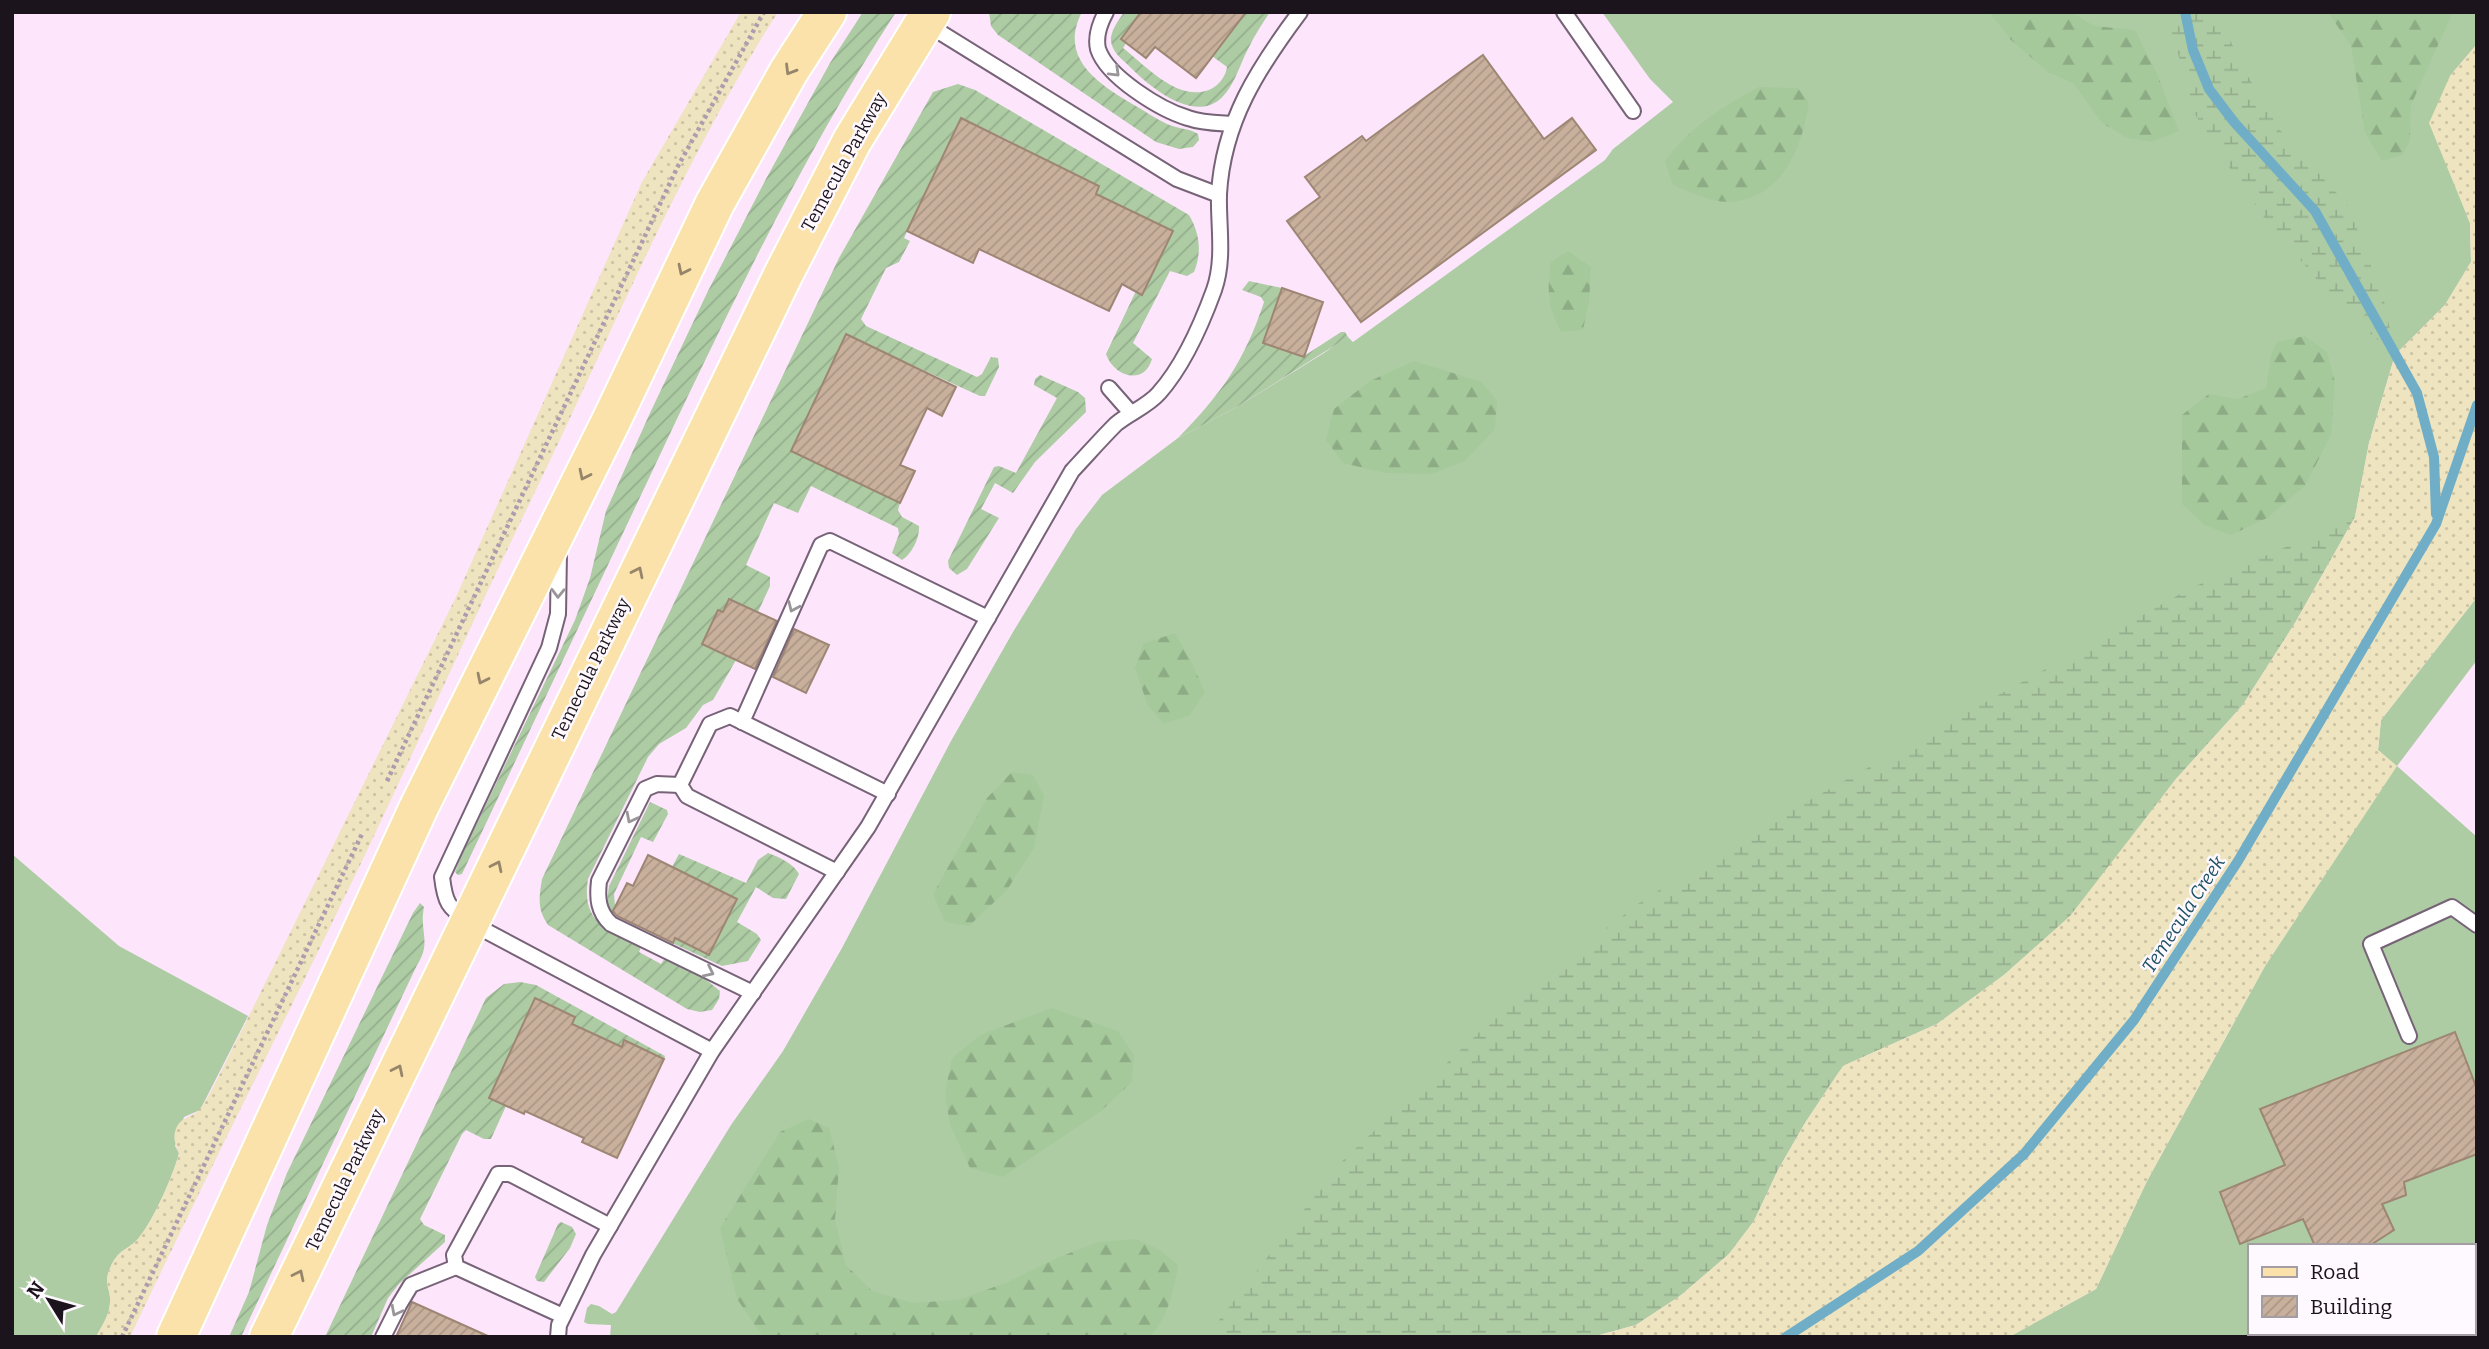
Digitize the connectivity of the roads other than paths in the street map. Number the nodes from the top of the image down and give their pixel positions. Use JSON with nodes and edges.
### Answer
{"nodes":[{"id":1,"x":827,"y":12,"type":"edge"},
{"id":2,"x":1106,"y":12,"type":"edge"},
{"id":3,"x":1300,"y":12,"type":"edge"},
{"id":4,"x":1564,"y":12,"type":"edge"},
{"id":5,"x":928,"y":18,"type":"edge"},
{"id":6,"x":1633,"y":111,"type":"dead end"},
{"id":7,"x":1232,"y":124,"type":"junction"},
{"id":8,"x":1219,"y":195,"type":"junction"},
{"id":9,"x":1110,"y":388,"type":"dead end"},
{"id":10,"x":1131,"y":413,"type":"junction"},
{"id":11,"x":559,"y":524,"type":"junction"},
{"id":12,"x":988,"y":618,"type":"junction"},
{"id":13,"x":742,"y":722,"type":"junction"},
{"id":14,"x":680,"y":785,"type":"junction"},
{"id":15,"x":888,"y":793,"type":"junction"},
{"id":16,"x":837,"y":872,"type":"junction"},
{"id":17,"x":469,"y":922,"type":"junction"},
{"id":18,"x":2477,"y":925,"type":"edge"},
{"id":19,"x":753,"y":993,"type":"junction"},
{"id":20,"x":2409,"y":1035,"type":"dead end"},
{"id":21,"x":712,"y":1051,"type":"junction"},
{"id":22,"x":610,"y":1226,"type":"junction"},
{"id":23,"x":456,"y":1267,"type":"junction"},
{"id":24,"x":563,"y":1316,"type":"junction"},
{"id":25,"x":176,"y":1337,"type":"edge"},
{"id":26,"x":269,"y":1337,"type":"edge"},
{"id":27,"x":383,"y":1337,"type":"edge"},
{"id":28,"x":558,"y":1337,"type":"edge"}],
"edges":[{"from":1,"to":11,"type":"main road","one_way":true},
{"from":2,"to":7,"type":"lane","one_way":true},
{"from":3,"to":7,"type":"lane"},
{"from":4,"to":6,"type":"lane"},
{"from":5,"to":8,"type":"lane"},
{"from":17,"to":5,"type":"main road","name":"Temecula Parkway","one_way":true},
{"from":7,"to":8,"type":"lane"},
{"from":8,"to":10,"type":"lane"},
{"from":9,"to":10,"type":"lane"},
{"from":10,"to":12,"type":"lane"},
{"from":11,"to":17,"type":"lane","one_way":true},
{"from":11,"to":25,"type":"main road","one_way":true},
{"from":12,"to":13,"type":"lane","one_way":true},
{"from":12,"to":15,"type":"lane"},
{"from":13,"to":14,"type":"lane"},
{"from":13,"to":15,"type":"lane"},
{"from":14,"to":16,"type":"lane"},
{"from":14,"to":19,"type":"lane","one_way":true},
{"from":15,"to":16,"type":"lane"},
{"from":16,"to":19,"type":"lane"},
{"from":17,"to":21,"type":"lane"},
{"from":26,"to":17,"type":"main road","name":"Temecula Parkway","one_way":true},
{"from":18,"to":20,"type":"lane"},
{"from":19,"to":21,"type":"lane"},
{"from":21,"to":22,"type":"lane"},
{"from":22,"to":23,"type":"lane"},
{"from":22,"to":24,"type":"lane"},
{"from":23,"to":24,"type":"lane"},
{"from":23,"to":27,"type":"lane","one_way":true},
{"from":24,"to":28,"type":"lane"}]}
